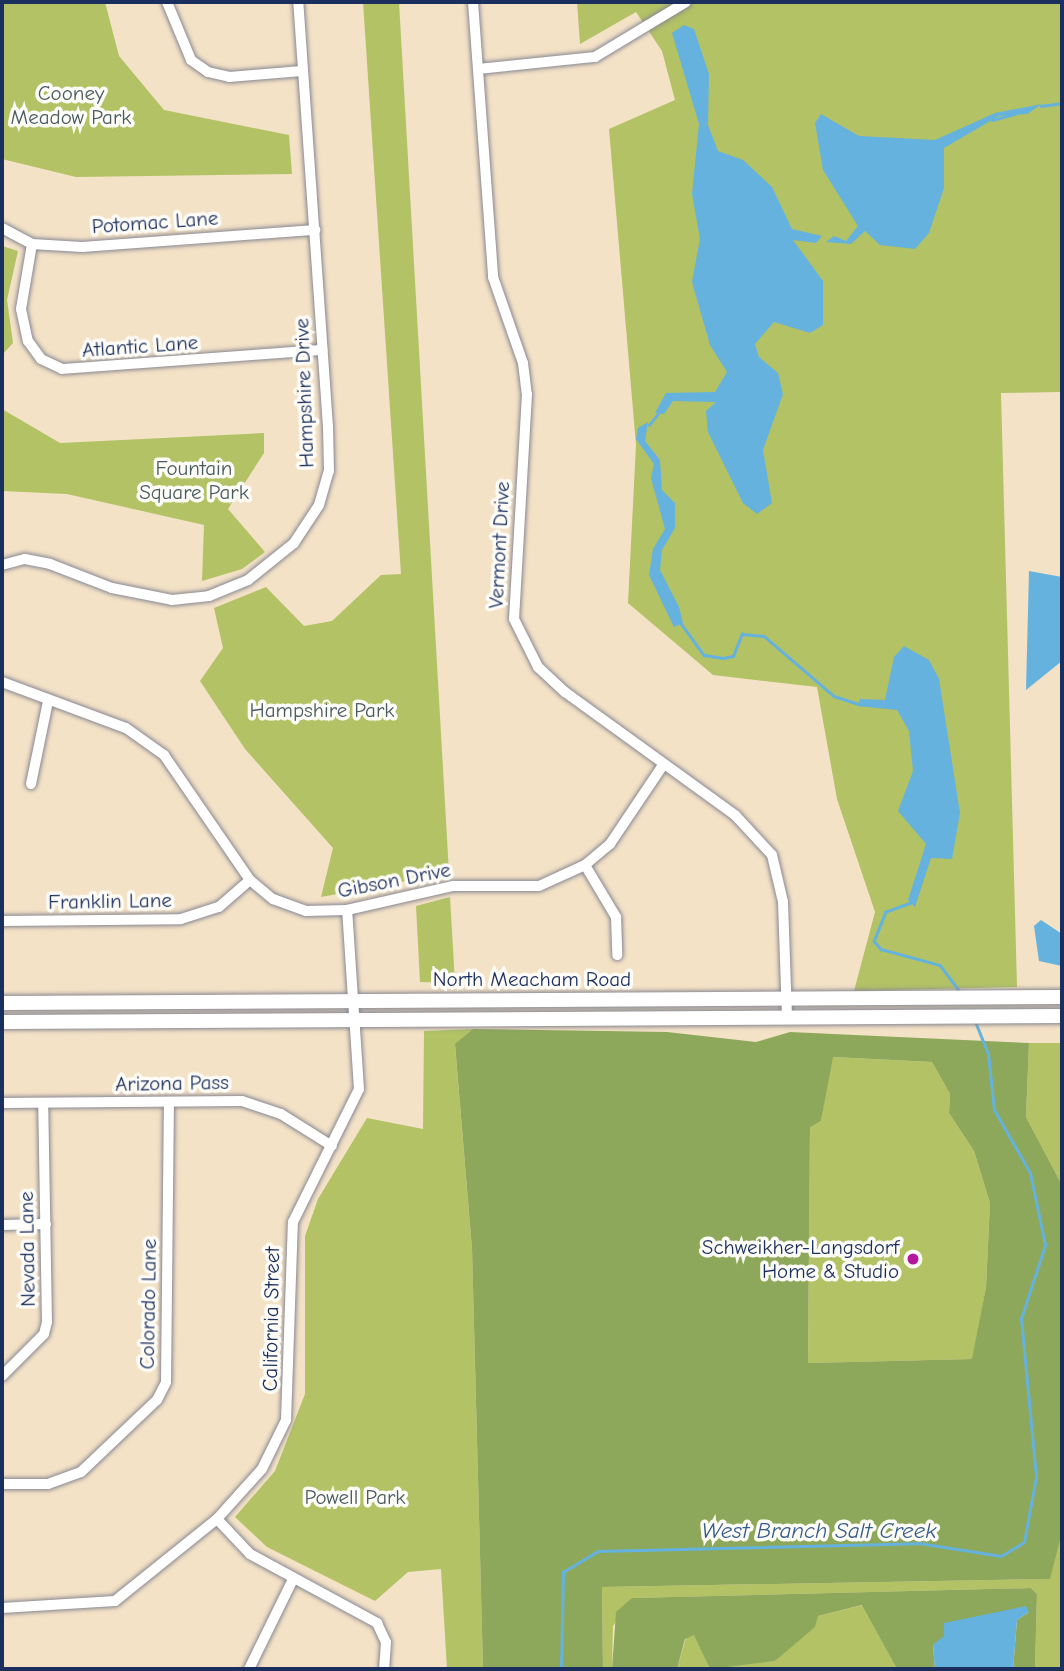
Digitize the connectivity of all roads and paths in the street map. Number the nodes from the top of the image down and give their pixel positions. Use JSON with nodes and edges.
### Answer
{"nodes":[{"id":1,"x":167,"y":2,"type":"edge"},
{"id":2,"x":298,"y":2,"type":"edge"},
{"id":3,"x":473,"y":2,"type":"edge"},
{"id":4,"x":687,"y":2,"type":"edge"},
{"id":5,"x":478,"y":69,"type":"junction"},
{"id":6,"x":302,"y":71,"type":"junction"},
{"id":7,"x":2,"y":228,"type":"edge"},
{"id":8,"x":315,"y":230,"type":"junction"},
{"id":9,"x":32,"y":244,"type":"junction"},
{"id":10,"x":323,"y":350,"type":"junction"},
{"id":11,"x":2,"y":565,"type":"edge"},
{"id":12,"x":2,"y":682,"type":"edge"},
{"id":13,"x":48,"y":701,"type":"junction"},
{"id":14,"x":663,"y":765,"type":"junction"},
{"id":15,"x":31,"y":784,"type":"dead end"},
{"id":16,"x":585,"y":865,"type":"junction"},
{"id":17,"x":250,"y":880,"type":"junction"},
{"id":18,"x":347,"y":911,"type":"junction"},
{"id":19,"x":2,"y":921,"type":"edge"},
{"id":20,"x":617,"y":955,"type":"dead end"},
{"id":21,"x":1062,"y":997,"type":"edge"},
{"id":22,"x":786,"y":998,"type":"junction"},
{"id":23,"x":350,"y":1001,"type":"junction"},
{"id":24,"x":2,"y":1003,"type":"edge"},
{"id":25,"x":1062,"y":1016,"type":"edge"},
{"id":26,"x":787,"y":1017,"type":"junction"},
{"id":27,"x":354,"y":1018,"type":"junction"},
{"id":28,"x":2,"y":1022,"type":"edge"},
{"id":29,"x":2,"y":1103,"type":"edge"},
{"id":30,"x":43,"y":1103,"type":"junction"},
{"id":31,"x":169,"y":1103,"type":"junction"},
{"id":32,"x":332,"y":1146,"type":"junction"},
{"id":33,"x":46,"y":1224,"type":"junction"},
{"id":34,"x":2,"y":1225,"type":"edge"},
{"id":35,"x":2,"y":1376,"type":"edge"},
{"id":36,"x":2,"y":1484,"type":"edge"},
{"id":37,"x":217,"y":1520,"type":"junction"},
{"id":38,"x":293,"y":1578,"type":"junction"},
{"id":39,"x":2,"y":1608,"type":"edge"},
{"id":40,"x":248,"y":1669,"type":"edge"},
{"id":41,"x":384,"y":1669,"type":"edge"}],
"edges":[{"from":1,"to":6,"type":"street"},
{"from":2,"to":6,"type":"street","name":"Hampshire Drive"},
{"from":3,"to":5,"type":"street","name":"Vermont Drive"},
{"from":4,"to":5,"type":"street"},
{"from":5,"to":14,"type":"street","name":"Vermont Drive"},
{"from":6,"to":8,"type":"street","name":"Hampshire Drive"},
{"from":7,"to":9,"type":"street"},
{"from":8,"to":9,"type":"street","name":"Potomac Lane"},
{"from":8,"to":10,"type":"street","name":"Hampshire Drive"},
{"from":9,"to":10,"type":"street","name":"Atlantic Lane"},
{"from":10,"to":11,"type":"street","name":"Hampshire Drive"},
{"from":12,"to":13,"type":"street","name":"Gibson Drive"},
{"from":13,"to":15,"type":"street"},
{"from":13,"to":17,"type":"street","name":"Gibson Drive"},
{"from":14,"to":16,"type":"street","name":"Gibson Drive"},
{"from":14,"to":22,"type":"street","name":"Vermont Drive"},
{"from":16,"to":18,"type":"street","name":"Gibson Drive"},
{"from":16,"to":20,"type":"street"},
{"from":17,"to":18,"type":"street","name":"Gibson Drive"},
{"from":17,"to":19,"type":"street","name":"Franklin Lane"},
{"from":18,"to":23,"type":"street","name":"California Street"},
{"from":21,"to":22,"type":"main road","name":"North Meacham Road"},
{"from":22,"to":23,"type":"main road","name":"North Meacham Road"},
{"from":22,"to":26,"type":"street","name":"Vermont Drive"},
{"from":23,"to":24,"type":"main road","name":"North Meacham Road"},
{"from":23,"to":27,"type":"street","name":"California Street"},
{"from":25,"to":26,"type":"main road","name":"North Meacham Road"},
{"from":26,"to":27,"type":"main road","name":"North Meacham Road"},
{"from":27,"to":28,"type":"main road","name":"North Meacham Road"},
{"from":27,"to":32,"type":"street","name":"California Street"},
{"from":29,"to":30,"type":"street","name":"Arizona Pass"},
{"from":30,"to":31,"type":"street","name":"Arizona Pass"},
{"from":30,"to":33,"type":"street","name":"Nevada Lane"},
{"from":31,"to":32,"type":"street","name":"Arizona Pass"},
{"from":31,"to":36,"type":"street","name":"Colorado Lane"},
{"from":32,"to":37,"type":"street","name":"California Street"},
{"from":33,"to":34,"type":"street"},
{"from":33,"to":35,"type":"street","name":"Nevada Lane"},
{"from":37,"to":38,"type":"street"},
{"from":37,"to":39,"type":"street","name":"California Street"},
{"from":38,"to":40,"type":"street"},
{"from":38,"to":41,"type":"street"}]}
